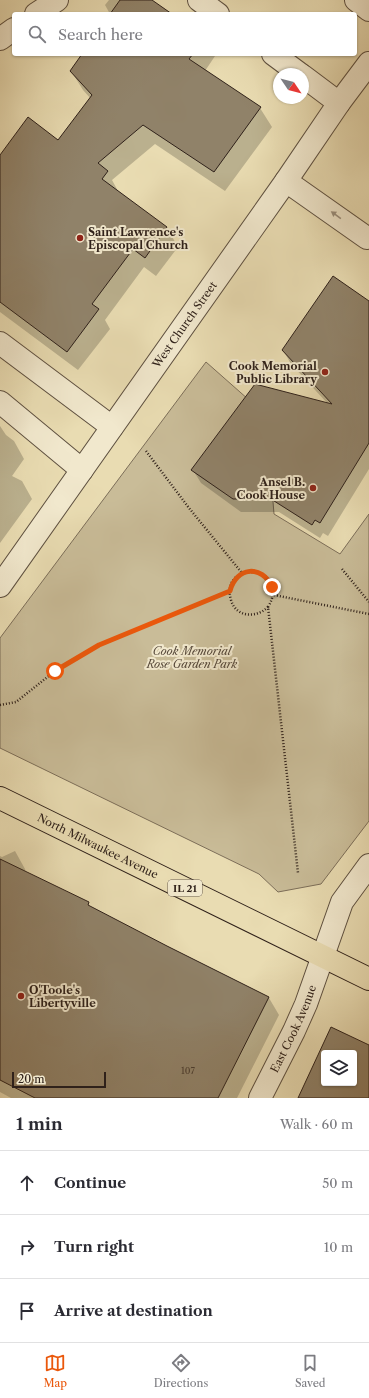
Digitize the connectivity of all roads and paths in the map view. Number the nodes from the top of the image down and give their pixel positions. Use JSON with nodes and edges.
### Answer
{"nodes":[{"id":1,"x":57,"y":0,"type":"edge"},
{"id":2,"x":200,"y":0,"type":"edge"},
{"id":3,"x":356,"y":0,"type":"edge"},
{"id":4,"x":369,"y":10,"type":"edge"},
{"id":5,"x":39,"y":12,"type":"edge"},
{"id":6,"x":215,"y":12,"type":"edge"},
{"id":7,"x":12,"y":30,"type":"edge"},
{"id":8,"x":0,"y":39,"type":"edge"},
{"id":9,"x":276,"y":56,"type":"edge"},
{"id":10,"x":369,"y":63,"type":"edge"},
{"id":11,"x":292,"y":68,"type":"edge"},
{"id":12,"x":309,"y":80,"type":"edge"},
{"id":13,"x":339,"y":103,"type":"junction"},
{"id":14,"x":286,"y":181,"type":"junction"},
{"id":15,"x":367,"y":238,"type":"dead end"},
{"id":16,"x":0,"y":343,"type":"edge"},
{"id":17,"x":0,"y":402,"type":"edge"},
{"id":18,"x":112,"y":427,"type":"junction"},
{"id":19,"x":146,"y":451,"type":"dead end"},
{"id":20,"x":82,"y":470,"type":"junction"},
{"id":21,"x":342,"y":569,"type":"dead end"},
{"id":22,"x":242,"y":573,"type":"junction"},
{"id":23,"x":0,"y":584,"type":"edge"},
{"id":24,"x":230,"y":591,"type":"junction"},
{"id":25,"x":273,"y":594,"type":"junction"},
{"id":26,"x":369,"y":602,"type":"edge"},
{"id":27,"x":268,"y":607,"type":"junction"},
{"id":28,"x":369,"y":614,"type":"edge"},
{"id":29,"x":0,"y":705,"type":"edge"},
{"id":30,"x":0,"y":798,"type":"edge"},
{"id":31,"x":369,"y":865,"type":"edge"},
{"id":32,"x":298,"y":873,"type":"dead end"},
{"id":33,"x":323,"y":957,"type":"junction"},
{"id":34,"x":369,"y":979,"type":"edge"},
{"id":35,"x":260,"y":1098,"type":"edge"}],
"edges":[{"from":1,"to":5,"type":"street"},
{"from":2,"to":6,"type":"street"},
{"from":3,"to":4,"type":"street"},
{"from":7,"to":8,"type":"street"},
{"from":9,"to":11,"type":"street"},
{"from":10,"to":13,"type":"street","name":"West Church Street"},
{"from":12,"to":13,"type":"street"},
{"from":13,"to":14,"type":"street","name":"West Church Street"},
{"from":15,"to":14,"type":"street","one_way":true},
{"from":14,"to":18,"type":"street","name":"West Church Street"},
{"from":16,"to":18,"type":"street"},
{"from":17,"to":20,"type":"street"},
{"from":18,"to":20,"type":"street","name":"West Church Street"},
{"from":19,"to":22,"type":"path"},
{"from":20,"to":23,"type":"street","name":"West Church Street"},
{"from":21,"to":26,"type":"path"},
{"from":22,"to":24,"type":"path"},
{"from":22,"to":25,"type":"path"},
{"from":24,"to":27,"type":"path"},
{"from":24,"to":29,"type":"path"},
{"from":25,"to":27,"type":"path"},
{"from":25,"to":28,"type":"path"},
{"from":27,"to":32,"type":"path"},
{"from":30,"to":33,"type":"main road","name":"North Milwaukee Avenue","number":"IL 21"},
{"from":31,"to":33,"type":"street","name":"East Cook Avenue"},
{"from":33,"to":34,"type":"main road","name":"North Milwaukee Avenue","number":"IL 21"},
{"from":33,"to":35,"type":"street","name":"East Cook Avenue"}]}
